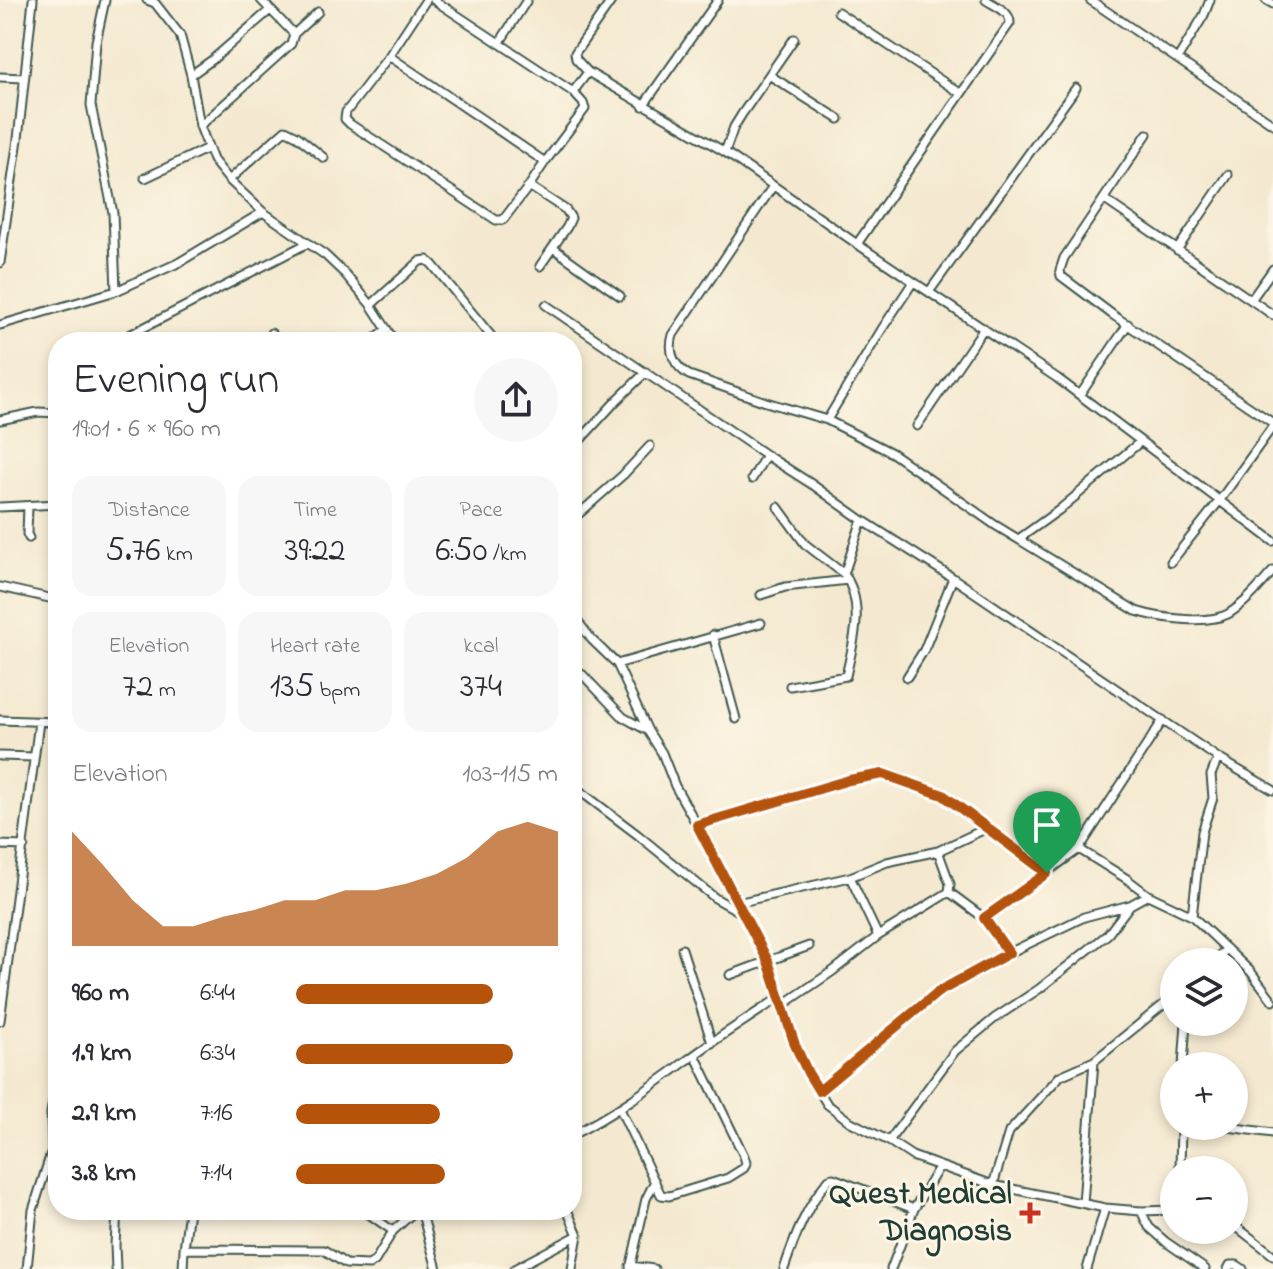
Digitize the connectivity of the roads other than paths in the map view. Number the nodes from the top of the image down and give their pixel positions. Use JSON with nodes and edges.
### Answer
{"nodes":[{"id":1,"x":33,"y":0,"type":"edge"},
{"id":2,"x":105,"y":0,"type":"edge"},
{"id":3,"x":261,"y":0,"type":"edge"},
{"id":4,"x":426,"y":0,"type":"edge"},
{"id":5,"x":434,"y":0,"type":"edge"},
{"id":6,"x":527,"y":0,"type":"edge"},
{"id":7,"x":612,"y":0,"type":"edge"},
{"id":8,"x":718,"y":0,"type":"edge"},
{"id":9,"x":986,"y":0,"type":"edge"},
{"id":10,"x":1090,"y":0,"type":"edge"},
{"id":11,"x":1210,"y":0,"type":"edge"},
{"id":12,"x":1266,"y":0,"type":"edge"},
{"id":13,"x":153,"y":1,"type":"edge"},
{"id":14,"x":1273,"y":4,"type":"edge"},
{"id":15,"x":270,"y":10,"type":"junction"},
{"id":16,"x":318,"y":12,"type":"dead end"},
{"id":17,"x":838,"y":12,"type":"dead end"},
{"id":18,"x":294,"y":34,"type":"junction"},
{"id":19,"x":794,"y":39,"type":"dead end"},
{"id":20,"x":500,"y":42,"type":"junction"},
{"id":21,"x":389,"y":56,"type":"junction"},
{"id":22,"x":1178,"y":58,"type":"junction"},
{"id":23,"x":588,"y":72,"type":"junction"},
{"id":24,"x":191,"y":75,"type":"junction"},
{"id":25,"x":769,"y":75,"type":"junction"},
{"id":26,"x":0,"y":77,"type":"edge"},
{"id":27,"x":24,"y":78,"type":"junction"},
{"id":28,"x":1076,"y":88,"type":"dead end"},
{"id":29,"x":573,"y":92,"type":"junction"},
{"id":30,"x":960,"y":93,"type":"junction"},
{"id":31,"x":643,"y":106,"type":"junction"},
{"id":32,"x":839,"y":119,"type":"dead end"},
{"id":33,"x":1273,"y":124,"type":"edge"},
{"id":34,"x":200,"y":126,"type":"junction"},
{"id":35,"x":1147,"y":134,"type":"dead end"},
{"id":36,"x":208,"y":148,"type":"junction"},
{"id":37,"x":725,"y":152,"type":"junction"},
{"id":38,"x":324,"y":158,"type":"dead end"},
{"id":39,"x":545,"y":162,"type":"junction"},
{"id":40,"x":1228,"y":175,"type":"dead end"},
{"id":41,"x":145,"y":178,"type":"dead end"},
{"id":42,"x":229,"y":180,"type":"junction"},
{"id":43,"x":529,"y":186,"type":"junction"},
{"id":44,"x":773,"y":186,"type":"junction"},
{"id":45,"x":1105,"y":200,"type":"junction"},
{"id":46,"x":263,"y":212,"type":"junction"},
{"id":47,"x":308,"y":243,"type":"junction"},
{"id":48,"x":857,"y":244,"type":"junction"},
{"id":49,"x":553,"y":248,"type":"junction"},
{"id":50,"x":1177,"y":250,"type":"junction"},
{"id":51,"x":0,"y":263,"type":"edge"},
{"id":52,"x":540,"y":266,"type":"dead end"},
{"id":53,"x":1273,"y":269,"type":"edge"},
{"id":54,"x":913,"y":282,"type":"junction"},
{"id":55,"x":116,"y":291,"type":"junction"},
{"id":56,"x":929,"y":292,"type":"junction"},
{"id":57,"x":620,"y":296,"type":"dead end"},
{"id":58,"x":1251,"y":300,"type":"junction"},
{"id":59,"x":371,"y":305,"type":"junction"},
{"id":60,"x":546,"y":305,"type":"dead end"},
{"id":61,"x":1273,"y":315,"type":"edge"},
{"id":62,"x":1128,"y":324,"type":"junction"},
{"id":63,"x":0,"y":325,"type":"edge"},
{"id":64,"x":984,"y":328,"type":"junction"},
{"id":65,"x":387,"y":329,"type":"junction"},
{"id":66,"x":135,"y":332,"type":"edge"},
{"id":67,"x":383,"y":332,"type":"edge"},
{"id":68,"x":389,"y":332,"type":"edge"},
{"id":69,"x":488,"y":332,"type":"edge"},
{"id":70,"x":646,"y":372,"type":"junction"},
{"id":71,"x":1080,"y":395,"type":"junction"},
{"id":72,"x":48,"y":412,"type":"edge"},
{"id":73,"x":0,"y":420,"type":"edge"},
{"id":74,"x":827,"y":420,"type":"junction"},
{"id":75,"x":1273,"y":424,"type":"edge"},
{"id":76,"x":917,"y":426,"type":"dead end"},
{"id":77,"x":582,"y":438,"type":"edge"},
{"id":78,"x":1140,"y":442,"type":"junction"},
{"id":79,"x":650,"y":446,"type":"dead end"},
{"id":80,"x":766,"y":455,"type":"junction"},
{"id":81,"x":752,"y":479,"type":"dead end"},
{"id":82,"x":1220,"y":500,"type":"junction"},
{"id":83,"x":48,"y":505,"type":"edge"},
{"id":84,"x":28,"y":506,"type":"junction"},
{"id":85,"x":0,"y":507,"type":"edge"},
{"id":86,"x":778,"y":507,"type":"dead end"},
{"id":87,"x":582,"y":511,"type":"edge"},
{"id":88,"x":862,"y":520,"type":"junction"},
{"id":89,"x":29,"y":538,"type":"dead end"},
{"id":90,"x":1020,"y":538,"type":"junction"},
{"id":91,"x":1273,"y":541,"type":"edge"},
{"id":92,"x":1171,"y":562,"type":"dead end"},
{"id":93,"x":1273,"y":571,"type":"edge"},
{"id":94,"x":846,"y":577,"type":"junction"},
{"id":95,"x":953,"y":578,"type":"junction"},
{"id":96,"x":0,"y":587,"type":"edge"},
{"id":97,"x":761,"y":595,"type":"dead end"},
{"id":98,"x":48,"y":598,"type":"edge"},
{"id":99,"x":761,"y":623,"type":"dead end"},
{"id":100,"x":582,"y":627,"type":"edge"},
{"id":101,"x":713,"y":635,"type":"junction"},
{"id":102,"x":617,"y":664,"type":"junction"},
{"id":103,"x":582,"y":674,"type":"edge"},
{"id":104,"x":907,"y":677,"type":"dead end"},
{"id":105,"x":790,"y":686,"type":"dead end"},
{"id":106,"x":736,"y":719,"type":"dead end"},
{"id":107,"x":0,"y":720,"type":"edge"},
{"id":108,"x":1163,"y":720,"type":"junction"},
{"id":109,"x":39,"y":722,"type":"junction"},
{"id":110,"x":48,"y":722,"type":"edge"},
{"id":111,"x":648,"y":731,"type":"junction"},
{"id":112,"x":0,"y":756,"type":"edge"},
{"id":113,"x":34,"y":757,"type":"junction"},
{"id":114,"x":1218,"y":758,"type":"junction"},
{"id":115,"x":1273,"y":790,"type":"edge"},
{"id":116,"x":582,"y":793,"type":"edge"},
{"id":117,"x":697,"y":825,"type":"junction"},
{"id":118,"x":987,"y":828,"type":"junction"},
{"id":119,"x":0,"y":845,"type":"edge"},
{"id":120,"x":24,"y":846,"type":"junction"},
{"id":121,"x":1079,"y":849,"type":"junction"},
{"id":122,"x":938,"y":851,"type":"junction"},
{"id":123,"x":1047,"y":873,"type":"junction"},
{"id":124,"x":850,"y":877,"type":"junction"},
{"id":125,"x":949,"y":892,"type":"junction"},
{"id":126,"x":1148,"y":895,"type":"junction"},
{"id":127,"x":737,"y":903,"type":"junction"},
{"id":128,"x":1130,"y":905,"type":"junction"},
{"id":129,"x":744,"y":914,"type":"junction"},
{"id":130,"x":1192,"y":916,"type":"junction"},
{"id":131,"x":984,"y":918,"type":"junction"},
{"id":132,"x":878,"y":936,"type":"junction"},
{"id":133,"x":809,"y":946,"type":"dead end"},
{"id":134,"x":1226,"y":948,"type":"edge"},
{"id":135,"x":682,"y":949,"type":"dead end"},
{"id":136,"x":1009,"y":953,"type":"junction"},
{"id":137,"x":768,"y":961,"type":"junction"},
{"id":138,"x":1248,"y":969,"type":"edge"},
{"id":139,"x":730,"y":975,"type":"dead end"},
{"id":140,"x":1273,"y":1001,"type":"edge"},
{"id":141,"x":781,"y":1002,"type":"junction"},
{"id":142,"x":1160,"y":1007,"type":"edge"},
{"id":143,"x":0,"y":1021,"type":"edge"},
{"id":144,"x":712,"y":1043,"type":"junction"},
{"id":145,"x":695,"y":1055,"type":"junction"},
{"id":146,"x":1094,"y":1061,"type":"junction"},
{"id":147,"x":819,"y":1091,"type":"junction"},
{"id":148,"x":620,"y":1109,"type":"junction"},
{"id":149,"x":582,"y":1130,"type":"edge"},
{"id":150,"x":1248,"y":1130,"type":"edge"},
{"id":151,"x":1273,"y":1133,"type":"edge"},
{"id":152,"x":889,"y":1141,"type":"junction"},
{"id":153,"x":939,"y":1167,"type":"junction"},
{"id":154,"x":48,"y":1169,"type":"edge"},
{"id":155,"x":655,"y":1181,"type":"junction"},
{"id":156,"x":993,"y":1185,"type":"junction"},
{"id":157,"x":1083,"y":1203,"type":"junction"},
{"id":158,"x":1105,"y":1208,"type":"junction"},
{"id":159,"x":914,"y":1209,"type":"junction"},
{"id":160,"x":1160,"y":1210,"type":"edge"},
{"id":161,"x":1141,"y":1211,"type":"junction"},
{"id":162,"x":117,"y":1220,"type":"edge"},
{"id":163,"x":188,"y":1220,"type":"edge"},
{"id":164,"x":377,"y":1220,"type":"edge"},
{"id":165,"x":406,"y":1220,"type":"edge"},
{"id":166,"x":421,"y":1220,"type":"edge"},
{"id":167,"x":571,"y":1220,"type":"edge"},
{"id":168,"x":393,"y":1231,"type":"junction"},
{"id":169,"x":578,"y":1235,"type":"junction"},
{"id":170,"x":1248,"y":1236,"type":"edge"},
{"id":171,"x":184,"y":1249,"type":"junction"},
{"id":172,"x":1273,"y":1255,"type":"edge"},
{"id":173,"x":630,"y":1268,"type":"edge"},
{"id":174,"x":27,"y":1269,"type":"edge"},
{"id":175,"x":116,"y":1269,"type":"edge"},
{"id":176,"x":183,"y":1269,"type":"edge"},
{"id":177,"x":437,"y":1269,"type":"edge"},
{"id":178,"x":514,"y":1269,"type":"edge"},
{"id":179,"x":572,"y":1269,"type":"edge"},
{"id":180,"x":654,"y":1269,"type":"edge"},
{"id":181,"x":784,"y":1269,"type":"edge"},
{"id":182,"x":891,"y":1269,"type":"edge"},
{"id":183,"x":1087,"y":1269,"type":"edge"},
{"id":184,"x":1205,"y":1269,"type":"edge"},
{"id":185,"x":1228,"y":1269,"type":"edge"},
{"id":186,"x":1243,"y":1269,"type":"edge"}],
"edges":[{"from":1,"to":27,"type":"street"},
{"from":2,"to":55,"type":"street"},
{"from":3,"to":15,"type":"street"},
{"from":4,"to":21,"type":"street"},
{"from":5,"to":20,"type":"street"},
{"from":6,"to":20,"type":"street"},
{"from":7,"to":23,"type":"street"},
{"from":8,"to":31,"type":"street"},
{"from":9,"to":30,"type":"street"},
{"from":10,"to":22,"type":"street"},
{"from":11,"to":22,"type":"street"},
{"from":12,"to":14,"type":"street"},
{"from":13,"to":24,"type":"street"},
{"from":15,"to":18,"type":"street"},
{"from":15,"to":24,"type":"street"},
{"from":16,"to":18,"type":"street"},
{"from":17,"to":30,"type":"street"},
{"from":18,"to":34,"type":"street"},
{"from":19,"to":25,"type":"street"},
{"from":20,"to":29,"type":"street"},
{"from":21,"to":39,"type":"street"},
{"from":21,"to":43,"type":"street"},
{"from":22,"to":33,"type":"street"},
{"from":23,"to":29,"type":"street"},
{"from":23,"to":31,"type":"street"},
{"from":24,"to":34,"type":"street"},
{"from":25,"to":32,"type":"street"},
{"from":25,"to":37,"type":"street"},
{"from":26,"to":27,"type":"street"},
{"from":27,"to":51,"type":"street"},
{"from":28,"to":56,"type":"street"},
{"from":29,"to":39,"type":"street"},
{"from":30,"to":48,"type":"street"},
{"from":31,"to":37,"type":"street"},
{"from":34,"to":36,"type":"street"},
{"from":35,"to":45,"type":"street"},
{"from":36,"to":41,"type":"street"},
{"from":36,"to":42,"type":"street"},
{"from":37,"to":44,"type":"street"},
{"from":38,"to":42,"type":"street"},
{"from":39,"to":43,"type":"street"},
{"from":40,"to":50,"type":"street"},
{"from":42,"to":46,"type":"street"},
{"from":43,"to":49,"type":"street"},
{"from":44,"to":48,"type":"street"},
{"from":44,"to":74,"type":"street"},
{"from":45,"to":50,"type":"street"},
{"from":45,"to":62,"type":"street"},
{"from":46,"to":47,"type":"street"},
{"from":46,"to":55,"type":"street"},
{"from":47,"to":59,"type":"street"},
{"from":47,"to":66,"type":"street"},
{"from":48,"to":54,"type":"street"},
{"from":49,"to":52,"type":"street"},
{"from":49,"to":57,"type":"street"},
{"from":50,"to":58,"type":"street"},
{"from":53,"to":58,"type":"street"},
{"from":54,"to":56,"type":"street"},
{"from":54,"to":74,"type":"street"},
{"from":55,"to":63,"type":"street"},
{"from":56,"to":64,"type":"street"},
{"from":58,"to":61,"type":"street"},
{"from":59,"to":65,"type":"street"},
{"from":59,"to":69,"type":"street"},
{"from":60,"to":70,"type":"street"},
{"from":62,"to":71,"type":"street"},
{"from":62,"to":75,"type":"street"},
{"from":64,"to":71,"type":"street"},
{"from":64,"to":76,"type":"street"},
{"from":65,"to":67,"type":"street"},
{"from":65,"to":68,"type":"street"},
{"from":70,"to":77,"type":"street"},
{"from":70,"to":80,"type":"street"},
{"from":71,"to":78,"type":"street"},
{"from":72,"to":73,"type":"street"},
{"from":74,"to":90,"type":"street"},
{"from":75,"to":82,"type":"street"},
{"from":78,"to":82,"type":"street"},
{"from":78,"to":90,"type":"street"},
{"from":79,"to":87,"type":"street"},
{"from":80,"to":81,"type":"street"},
{"from":80,"to":88,"type":"street"},
{"from":82,"to":91,"type":"street"},
{"from":82,"to":92,"type":"street"},
{"from":83,"to":84,"type":"street"},
{"from":84,"to":85,"type":"street"},
{"from":84,"to":89,"type":"street"},
{"from":86,"to":94,"type":"street"},
{"from":88,"to":94,"type":"street"},
{"from":88,"to":95,"type":"street"},
{"from":90,"to":93,"type":"street"},
{"from":94,"to":97,"type":"street"},
{"from":94,"to":105,"type":"street"},
{"from":95,"to":104,"type":"street"},
{"from":95,"to":108,"type":"street"},
{"from":96,"to":98,"type":"street"},
{"from":99,"to":101,"type":"street"},
{"from":100,"to":102,"type":"street"},
{"from":101,"to":102,"type":"street"},
{"from":101,"to":106,"type":"street"},
{"from":102,"to":111,"type":"street"},
{"from":103,"to":111,"type":"street"},
{"from":107,"to":109,"type":"street"},
{"from":108,"to":114,"type":"street"},
{"from":108,"to":121,"type":"street"},
{"from":109,"to":110,"type":"street"},
{"from":109,"to":113,"type":"street"},
{"from":111,"to":117,"type":"street"},
{"from":112,"to":113,"type":"street"},
{"from":113,"to":120,"type":"street"},
{"from":114,"to":115,"type":"street"},
{"from":114,"to":130,"type":"street"},
{"from":116,"to":129,"type":"street"},
{"from":117,"to":118,"type":"street"},
{"from":117,"to":127,"type":"street"},
{"from":118,"to":122,"type":"street"},
{"from":118,"to":123,"type":"street"},
{"from":119,"to":120,"type":"street"},
{"from":120,"to":143,"type":"street"},
{"from":121,"to":123,"type":"street"},
{"from":121,"to":126,"type":"street"},
{"from":122,"to":124,"type":"street"},
{"from":122,"to":125,"type":"street"},
{"from":123,"to":131,"type":"street"},
{"from":124,"to":127,"type":"street"},
{"from":124,"to":132,"type":"street"},
{"from":125,"to":131,"type":"street"},
{"from":125,"to":132,"type":"street"},
{"from":126,"to":128,"type":"street"},
{"from":126,"to":130,"type":"street"},
{"from":127,"to":129,"type":"street"},
{"from":128,"to":136,"type":"street"},
{"from":128,"to":152,"type":"street"},
{"from":129,"to":137,"type":"street"},
{"from":130,"to":134,"type":"street"},
{"from":131,"to":136,"type":"street"},
{"from":132,"to":141,"type":"street"},
{"from":133,"to":137,"type":"street"},
{"from":135,"to":144,"type":"street"},
{"from":136,"to":147,"type":"street"},
{"from":137,"to":139,"type":"street"},
{"from":137,"to":141,"type":"street"},
{"from":138,"to":140,"type":"street"},
{"from":141,"to":144,"type":"street"},
{"from":141,"to":147,"type":"street"},
{"from":142,"to":146,"type":"street"},
{"from":144,"to":145,"type":"street"},
{"from":145,"to":148,"type":"street"},
{"from":145,"to":155,"type":"street"},
{"from":146,"to":156,"type":"street"},
{"from":146,"to":157,"type":"street"},
{"from":147,"to":152,"type":"street"},
{"from":148,"to":149,"type":"street"},
{"from":148,"to":155,"type":"street"},
{"from":150,"to":151,"type":"street"},
{"from":152,"to":153,"type":"street"},
{"from":153,"to":156,"type":"street"},
{"from":153,"to":159,"type":"street"},
{"from":154,"to":174,"type":"street"},
{"from":155,"to":173,"type":"street"},
{"from":156,"to":157,"type":"street"},
{"from":157,"to":158,"type":"street"},
{"from":158,"to":161,"type":"street"},
{"from":158,"to":183,"type":"street"},
{"from":159,"to":181,"type":"street"},
{"from":159,"to":182,"type":"street"},
{"from":160,"to":161,"type":"street"},
{"from":161,"to":184,"type":"street"},
{"from":162,"to":175,"type":"street"},
{"from":163,"to":171,"type":"street"},
{"from":164,"to":168,"type":"street"},
{"from":165,"to":168,"type":"street"},
{"from":166,"to":177,"type":"street"},
{"from":167,"to":169,"type":"street"},
{"from":168,"to":171,"type":"street"},
{"from":169,"to":178,"type":"street"},
{"from":169,"to":179,"type":"street"},
{"from":170,"to":172,"type":"street"},
{"from":171,"to":176,"type":"street"},
{"from":173,"to":180,"type":"street"},
{"from":185,"to":186,"type":"street"}]}
